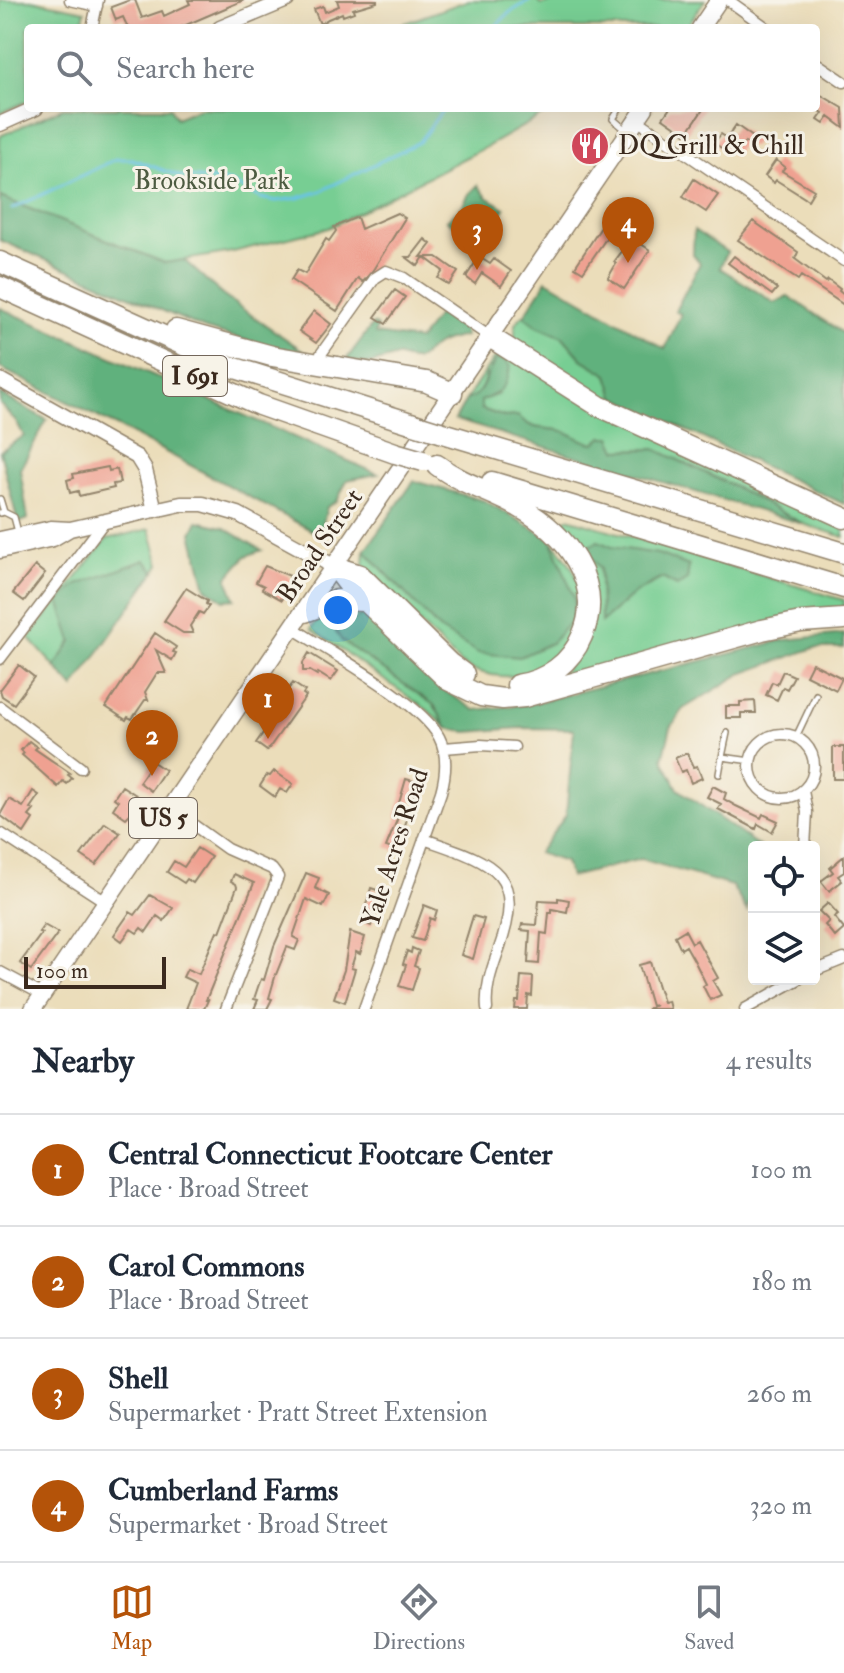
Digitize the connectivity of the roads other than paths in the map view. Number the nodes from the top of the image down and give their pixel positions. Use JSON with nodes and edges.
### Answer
{"nodes":[{"id":1,"x":70,"y":0,"type":"edge"},
{"id":2,"x":287,"y":0,"type":"edge"},
{"id":3,"x":719,"y":0,"type":"edge"},
{"id":4,"x":728,"y":0,"type":"edge"},
{"id":5,"x":97,"y":3,"type":"edge"},
{"id":6,"x":93,"y":24,"type":"edge"},
{"id":7,"x":230,"y":24,"type":"edge"},
{"id":8,"x":703,"y":24,"type":"edge"},
{"id":9,"x":761,"y":24,"type":"edge"},
{"id":10,"x":820,"y":66,"type":"edge"},
{"id":11,"x":844,"y":82,"type":"edge"},
{"id":12,"x":27,"y":112,"type":"edge"},
{"id":13,"x":617,"y":112,"type":"edge"},
{"id":14,"x":637,"y":120,"type":"edge"},
{"id":15,"x":0,"y":124,"type":"edge"},
{"id":16,"x":844,"y":261,"type":"edge"},
{"id":17,"x":0,"y":262,"type":"edge"},
{"id":18,"x":0,"y":287,"type":"edge"},
{"id":19,"x":116,"y":315,"type":"junction"},
{"id":20,"x":490,"y":337,"type":"junction"},
{"id":21,"x":321,"y":354,"type":"dead end"},
{"id":22,"x":0,"y":380,"type":"edge"},
{"id":23,"x":452,"y":393,"type":"junction"},
{"id":24,"x":430,"y":463,"type":"junction"},
{"id":25,"x":0,"y":499,"type":"edge"},
{"id":26,"x":155,"y":510,"type":"junction"},
{"id":27,"x":2,"y":512,"type":"edge"},
{"id":28,"x":844,"y":518,"type":"edge"},
{"id":29,"x":104,"y":522,"type":"junction"},
{"id":30,"x":0,"y":539,"type":"edge"},
{"id":31,"x":20,"y":540,"type":"junction"},
{"id":32,"x":0,"y":551,"type":"edge"},
{"id":33,"x":844,"y":553,"type":"edge"},
{"id":34,"x":335,"y":567,"type":"junction"},
{"id":35,"x":844,"y":588,"type":"edge"},
{"id":36,"x":365,"y":601,"type":"junction"},
{"id":37,"x":844,"y":619,"type":"edge"},
{"id":38,"x":299,"y":620,"type":"junction"},
{"id":39,"x":0,"y":659,"type":"edge"},
{"id":40,"x":816,"y":695,"type":"dead end"},
{"id":41,"x":0,"y":707,"type":"edge"},
{"id":42,"x":727,"y":733,"type":"dead end"},
{"id":43,"x":796,"y":737,"type":"junction"},
{"id":44,"x":514,"y":747,"type":"dead end"},
{"id":45,"x":444,"y":748,"type":"junction"},
{"id":46,"x":722,"y":757,"type":"junction"},
{"id":47,"x":751,"y":761,"type":"junction"},
{"id":48,"x":81,"y":768,"type":"dead end"},
{"id":49,"x":719,"y":774,"type":"dead end"},
{"id":50,"x":803,"y":791,"type":"junction"},
{"id":51,"x":170,"y":808,"type":"junction"},
{"id":52,"x":0,"y":833,"type":"edge"},
{"id":53,"x":424,"y":839,"type":"junction"},
{"id":54,"x":805,"y":841,"type":"edge"},
{"id":55,"x":106,"y":902,"type":"junction"},
{"id":56,"x":844,"y":959,"type":"edge"},
{"id":57,"x":820,"y":969,"type":"edge"},
{"id":58,"x":0,"y":972,"type":"edge"},
{"id":59,"x":788,"y":985,"type":"edge"},
{"id":60,"x":43,"y":995,"type":"junction"},
{"id":61,"x":33,"y":1009,"type":"edge"},
{"id":62,"x":226,"y":1009,"type":"edge"},
{"id":63,"x":364,"y":1009,"type":"edge"},
{"id":64,"x":487,"y":1009,"type":"edge"},
{"id":65,"x":745,"y":1009,"type":"edge"}],
"edges":[{"from":1,"to":5,"type":"street"},
{"from":2,"to":7,"type":"street"},
{"from":3,"to":8,"type":"main road"},
{"from":4,"to":9,"type":"street"},
{"from":5,"to":6,"type":"street"},
{"from":10,"to":11,"type":"street"},
{"from":12,"to":15,"type":"street"},
{"from":13,"to":14,"type":"lane"},
{"from":14,"to":16,"type":"street"},
{"from":14,"to":20,"type":"main road","name":"Broad Street","number":"US 5"},
{"from":17,"to":19,"type":"highway","number":"I 691"},
{"from":18,"to":24,"type":"highway","number":"I 691","bridge":true},
{"from":19,"to":23,"type":"highway"},
{"from":19,"to":33,"type":"highway","number":"I 691","bridge":true},
{"from":20,"to":21,"type":"street"},
{"from":20,"to":23,"type":"main road","name":"Broad Street","number":"US 5"},
{"from":20,"to":28,"type":"highway"},
{"from":22,"to":26,"type":"street"},
{"from":23,"to":34,"type":"main road","name":"Broad Street","number":"US 5"},
{"from":24,"to":34,"type":"highway"},
{"from":24,"to":35,"type":"highway","number":"I 691"},
{"from":25,"to":27,"type":"lane"},
{"from":26,"to":29,"type":"street"},
{"from":26,"to":34,"type":"street"},
{"from":27,"to":31,"type":"lane"},
{"from":29,"to":31,"type":"street"},
{"from":29,"to":39,"type":"street"},
{"from":30,"to":31,"type":"street"},
{"from":31,"to":32,"type":"street"},
{"from":34,"to":36,"type":"highway"},
{"from":34,"to":38,"type":"main road","name":"Broad Street","number":"US 5"},
{"from":36,"to":37,"type":"highway"},
{"from":36,"to":38,"type":"highway"},
{"from":38,"to":45,"type":"street","name":"Yale Acres Road"},
{"from":38,"to":51,"type":"main road","name":"Broad Street","number":"US 5"},
{"from":40,"to":43,"type":"lane"},
{"from":41,"to":48,"type":"street"},
{"from":42,"to":46,"type":"lane"},
{"from":43,"to":47,"type":"street"},
{"from":43,"to":50,"type":"street"},
{"from":44,"to":45,"type":"street"},
{"from":45,"to":53,"type":"street","name":"Yale Acres Road"},
{"from":46,"to":47,"type":"lane"},
{"from":46,"to":49,"type":"lane"},
{"from":47,"to":50,"type":"street"},
{"from":50,"to":54,"type":"street"},
{"from":51,"to":55,"type":"main road","name":"Broad Street","number":"US 5"},
{"from":51,"to":62,"type":"street"},
{"from":52,"to":55,"type":"street"},
{"from":53,"to":63,"type":"street","name":"Yale Acres Road"},
{"from":53,"to":64,"type":"street"},
{"from":55,"to":60,"type":"main road","name":"Broad Street","number":"US 5"},
{"from":56,"to":57,"type":"street"},
{"from":58,"to":60,"type":"street"},
{"from":59,"to":65,"type":"street"},
{"from":60,"to":61,"type":"main road","name":"Broad Street","number":"US 5"}]}
